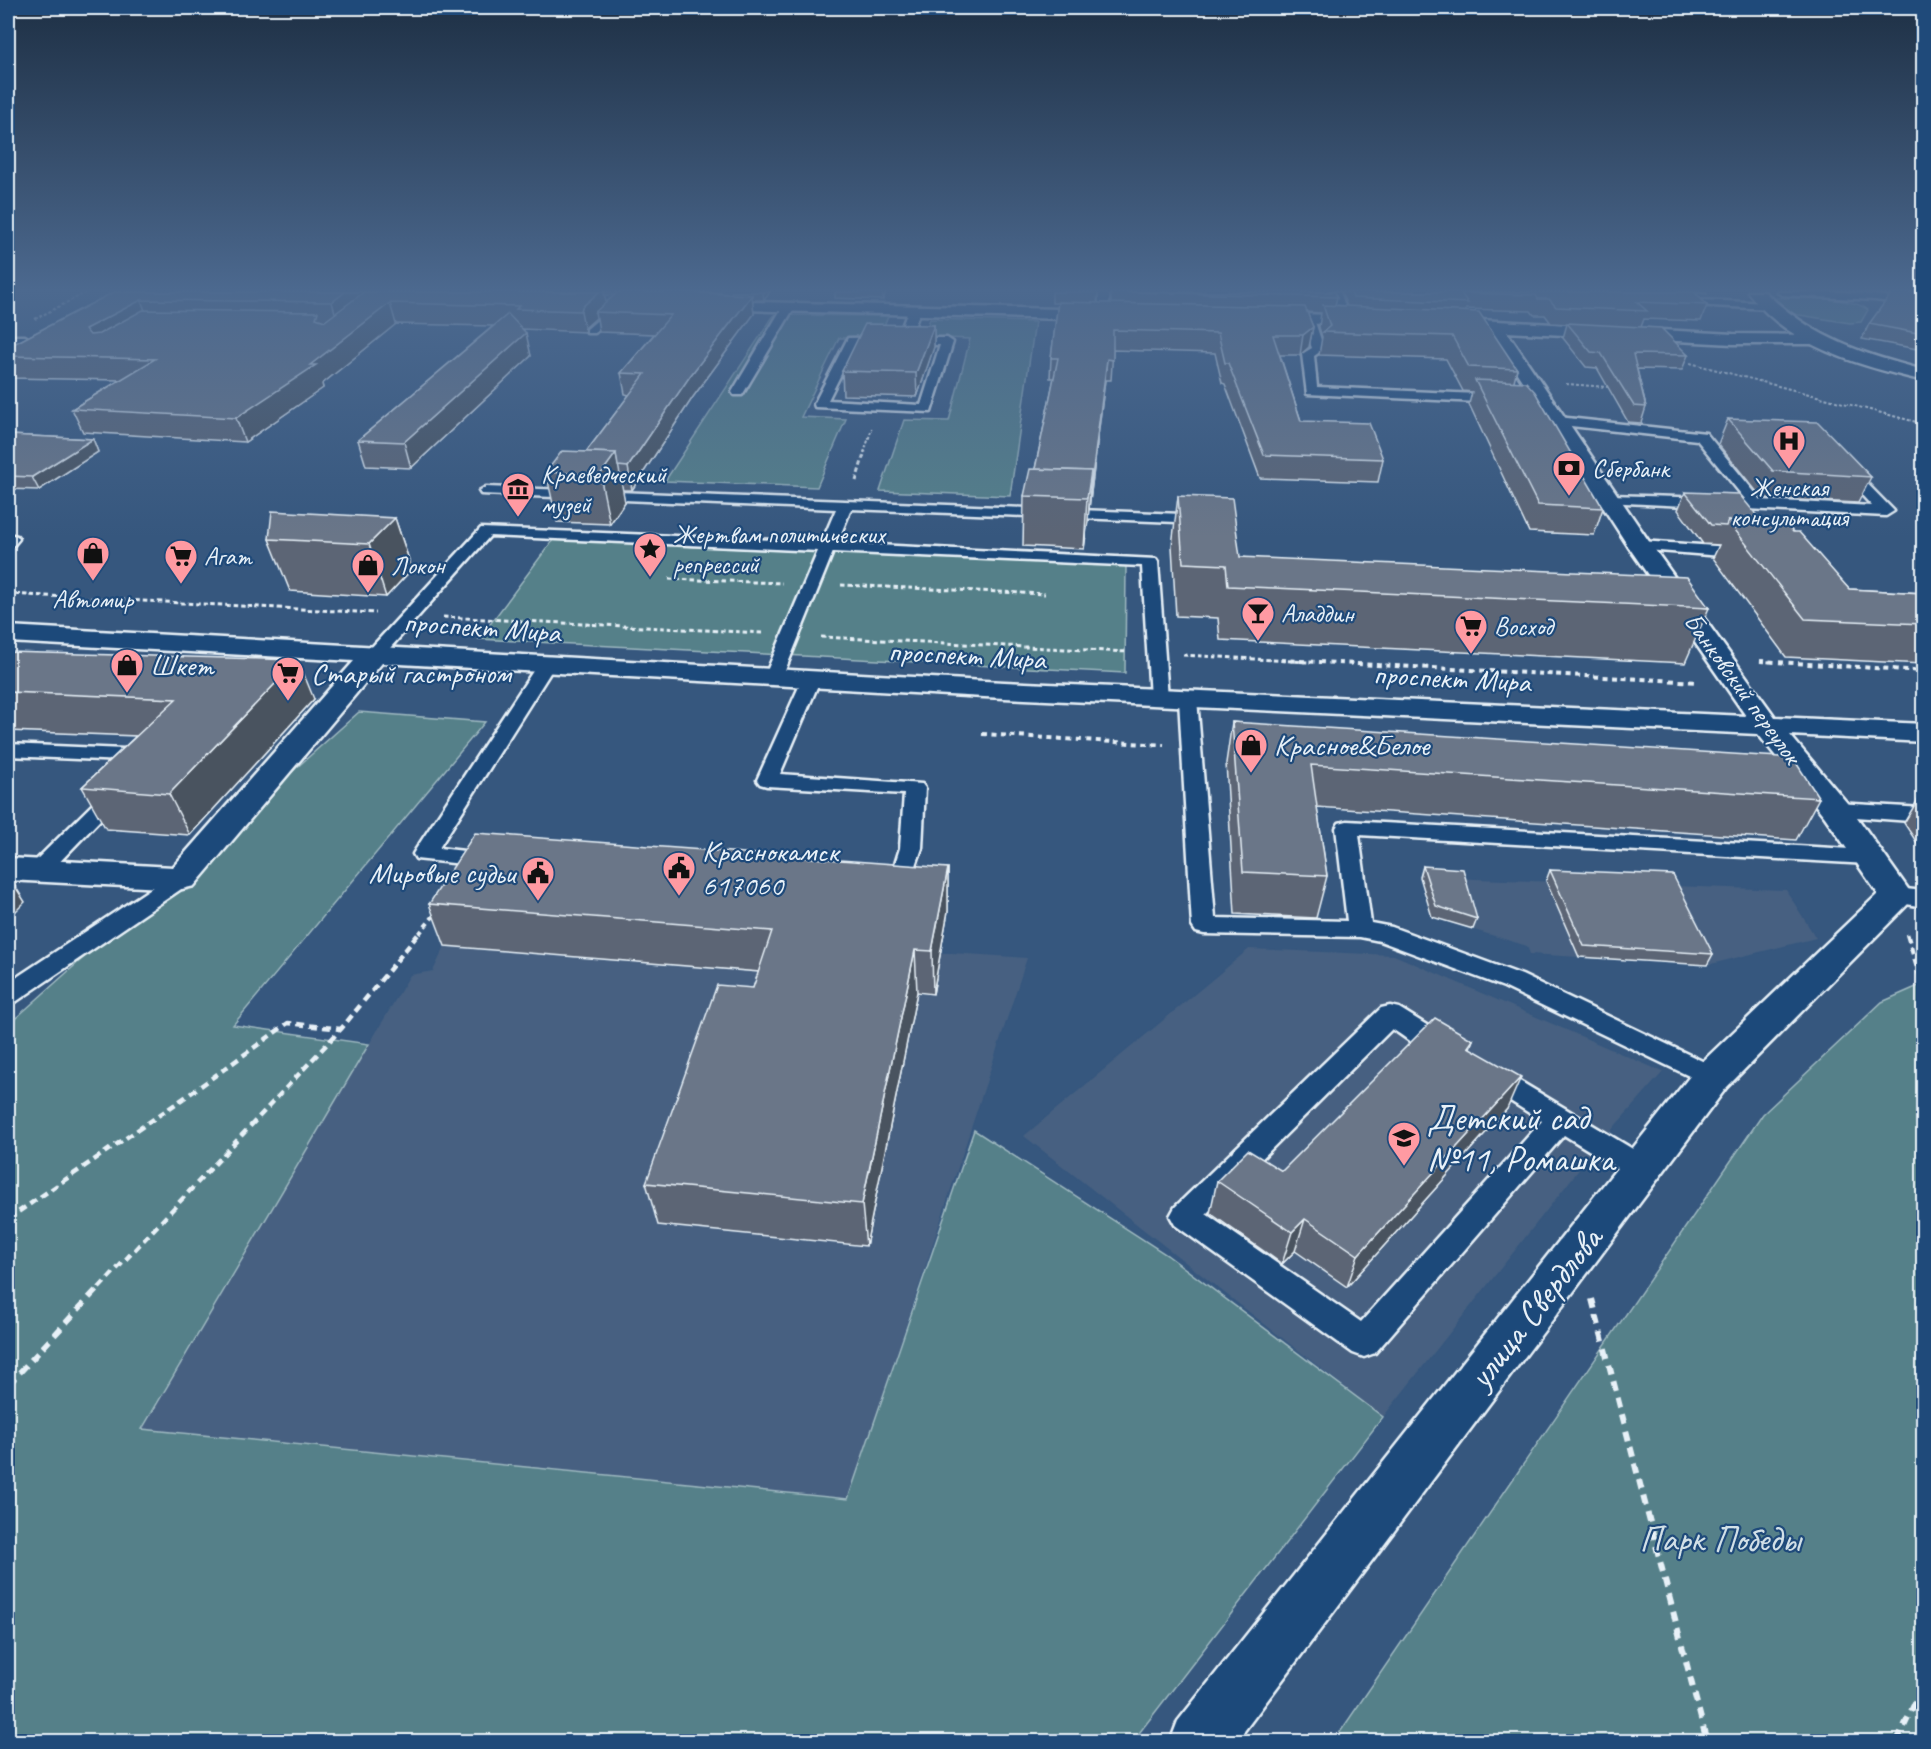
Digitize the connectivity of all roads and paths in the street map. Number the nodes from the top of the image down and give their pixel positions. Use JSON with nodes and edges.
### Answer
{"nodes":[{"id":1,"x":749,"y":374,"type":"edge"},
{"id":2,"x":835,"y":374,"type":"edge"},
{"id":3,"x":937,"y":374,"type":"edge"},
{"id":4,"x":1310,"y":374,"type":"edge"},
{"id":5,"x":1515,"y":374,"type":"edge"},
{"id":6,"x":1725,"y":374,"type":"edge"},
{"id":7,"x":1565,"y":384,"type":"dead end"},
{"id":8,"x":1608,"y":387,"type":"edge"},
{"id":9,"x":738,"y":392,"type":"dead end"},
{"id":10,"x":1526,"y":400,"type":"junction"},
{"id":11,"x":878,"y":407,"type":"junction"},
{"id":12,"x":1558,"y":421,"type":"junction"},
{"id":13,"x":1923,"y":424,"type":"edge"},
{"id":14,"x":1701,"y":436,"type":"junction"},
{"id":15,"x":1724,"y":437,"type":"dead end"},
{"id":16,"x":1833,"y":457,"type":"edge"},
{"id":17,"x":854,"y":486,"type":"dead end"},
{"id":18,"x":486,"y":491,"type":"dead end"},
{"id":19,"x":1610,"y":499,"type":"junction"},
{"id":20,"x":1757,"y":504,"type":"junction"},
{"id":21,"x":844,"y":505,"type":"junction"},
{"id":22,"x":1177,"y":518,"type":"edge"},
{"id":23,"x":826,"y":546,"type":"junction"},
{"id":24,"x":1640,"y":546,"type":"junction"},
{"id":25,"x":1758,"y":554,"type":"edge"},
{"id":26,"x":669,"y":579,"type":"dead end"},
{"id":27,"x":810,"y":584,"type":"junction"},
{"id":28,"x":8,"y":594,"type":"edge"},
{"id":29,"x":1045,"y":594,"type":"dead end"},
{"id":30,"x":410,"y":615,"type":"junction"},
{"id":31,"x":8,"y":634,"type":"edge"},
{"id":32,"x":790,"y":635,"type":"junction"},
{"id":33,"x":376,"y":653,"type":"junction"},
{"id":34,"x":1156,"y":654,"type":"junction"},
{"id":35,"x":1750,"y":661,"type":"dead end"},
{"id":36,"x":546,"y":665,"type":"junction"},
{"id":37,"x":1923,"y":671,"type":"edge"},
{"id":38,"x":773,"y":678,"type":"junction"},
{"id":39,"x":811,"y":680,"type":"junction"},
{"id":40,"x":1702,"y":682,"type":"dead end"},
{"id":41,"x":1159,"y":698,"type":"junction"},
{"id":42,"x":1188,"y":699,"type":"junction"},
{"id":43,"x":1767,"y":725,"type":"junction"},
{"id":44,"x":982,"y":734,"type":"dead end"},
{"id":45,"x":1923,"y":734,"type":"edge"},
{"id":46,"x":1192,"y":747,"type":"junction"},
{"id":47,"x":8,"y":750,"type":"edge"},
{"id":48,"x":1836,"y":810,"type":"junction"},
{"id":49,"x":1923,"y":815,"type":"edge"},
{"id":50,"x":1868,"y":857,"type":"junction"},
{"id":51,"x":480,"y":859,"type":"junction"},
{"id":52,"x":516,"y":862,"type":"edge"},
{"id":53,"x":22,"y":870,"type":"edge"},
{"id":54,"x":182,"y":878,"type":"junction"},
{"id":55,"x":873,"y":891,"type":"edge"},
{"id":56,"x":1910,"y":898,"type":"edge"},
{"id":57,"x":1360,"y":929,"type":"junction"},
{"id":58,"x":1923,"y":991,"type":"edge"},
{"id":59,"x":8,"y":994,"type":"edge"},
{"id":60,"x":341,"y":1029,"type":"junction"},
{"id":61,"x":1712,"y":1077,"type":"junction"},
{"id":62,"x":1561,"y":1119,"type":"junction"},
{"id":63,"x":1641,"y":1168,"type":"junction"},
{"id":64,"x":8,"y":1219,"type":"edge"},
{"id":65,"x":1579,"y":1249,"type":"junction"},
{"id":66,"x":8,"y":1385,"type":"edge"},
{"id":67,"x":1923,"y":1683,"type":"edge"},
{"id":68,"x":1199,"y":1742,"type":"edge"},
{"id":69,"x":1707,"y":1742,"type":"edge"},
{"id":70,"x":1897,"y":1742,"type":"edge"}],
"edges":[{"from":1,"to":9,"type":"lane"},
{"from":2,"to":11,"type":"lane"},
{"from":3,"to":11,"type":"lane"},
{"from":4,"to":10,"type":"lane"},
{"from":5,"to":10,"type":"street","name":"Банковский переулок"},
{"from":6,"to":13,"type":"path"},
{"from":7,"to":8,"type":"path"},
{"from":10,"to":12,"type":"street","name":"Банковский переулок"},
{"from":11,"to":17,"type":"path"},
{"from":12,"to":14,"type":"lane"},
{"from":12,"to":19,"type":"street","name":"Банковский переулок"},
{"from":14,"to":15,"type":"lane"},
{"from":14,"to":20,"type":"lane"},
{"from":16,"to":20,"type":"lane"},
{"from":18,"to":21,"type":"lane"},
{"from":19,"to":20,"type":"lane"},
{"from":19,"to":24,"type":"street","name":"Банковский переулок"},
{"from":21,"to":22,"type":"lane"},
{"from":21,"to":23,"type":"lane"},
{"from":23,"to":27,"type":"lane"},
{"from":23,"to":30,"type":"lane"},
{"from":23,"to":34,"type":"lane"},
{"from":24,"to":25,"type":"lane"},
{"from":24,"to":43,"type":"street","name":"Банковский переулок"},
{"from":26,"to":27,"type":"path"},
{"from":27,"to":29,"type":"path"},
{"from":27,"to":32,"type":"lane"},
{"from":28,"to":30,"type":"path"},
{"from":30,"to":32,"type":"path"},
{"from":30,"to":33,"type":"lane"},
{"from":31,"to":33,"type":"street","name":"проспект Мира"},
{"from":32,"to":34,"type":"path"},
{"from":32,"to":38,"type":"lane"},
{"from":33,"to":36,"type":"street","name":"проспект Мира"},
{"from":33,"to":54,"type":"street"},
{"from":34,"to":40,"type":"path"},
{"from":34,"to":41,"type":"lane"},
{"from":35,"to":37,"type":"path"},
{"from":36,"to":38,"type":"street","name":"проспект Мира"},
{"from":36,"to":51,"type":"lane"},
{"from":38,"to":39,"type":"street","name":"проспект Мира"},
{"from":39,"to":41,"type":"street","name":"проспект Мира"},
{"from":39,"to":55,"type":"lane"},
{"from":41,"to":42,"type":"street","name":"проспект Мира"},
{"from":42,"to":43,"type":"street","name":"проспект Мира"},
{"from":42,"to":46,"type":"lane"},
{"from":43,"to":45,"type":"street","name":"проспект Мира"},
{"from":43,"to":48,"type":"street","name":"Банковский переулок"},
{"from":44,"to":46,"type":"path"},
{"from":46,"to":57,"type":"lane"},
{"from":47,"to":53,"type":"lane"},
{"from":48,"to":49,"type":"lane"},
{"from":48,"to":50,"type":"street","name":"Банковский переулок"},
{"from":50,"to":56,"type":"street","name":"Банковский переулок"},
{"from":50,"to":57,"type":"lane"},
{"from":51,"to":52,"type":"lane"},
{"from":51,"to":60,"type":"path"},
{"from":53,"to":54,"type":"street"},
{"from":54,"to":59,"type":"lane"},
{"from":56,"to":58,"type":"path"},
{"from":56,"to":61,"type":"street","name":"улица Свердлова"},
{"from":57,"to":61,"type":"lane"},
{"from":60,"to":64,"type":"path"},
{"from":60,"to":66,"type":"path"},
{"from":61,"to":63,"type":"street","name":"улица Свердлова"},
{"from":62,"to":62,"type":"lane"},
{"from":62,"to":63,"type":"lane"},
{"from":63,"to":65,"type":"street","name":"улица Свердлова"},
{"from":65,"to":68,"type":"street","name":"улица Свердлова"},
{"from":65,"to":69,"type":"path"},
{"from":67,"to":70,"type":"path"}]}
